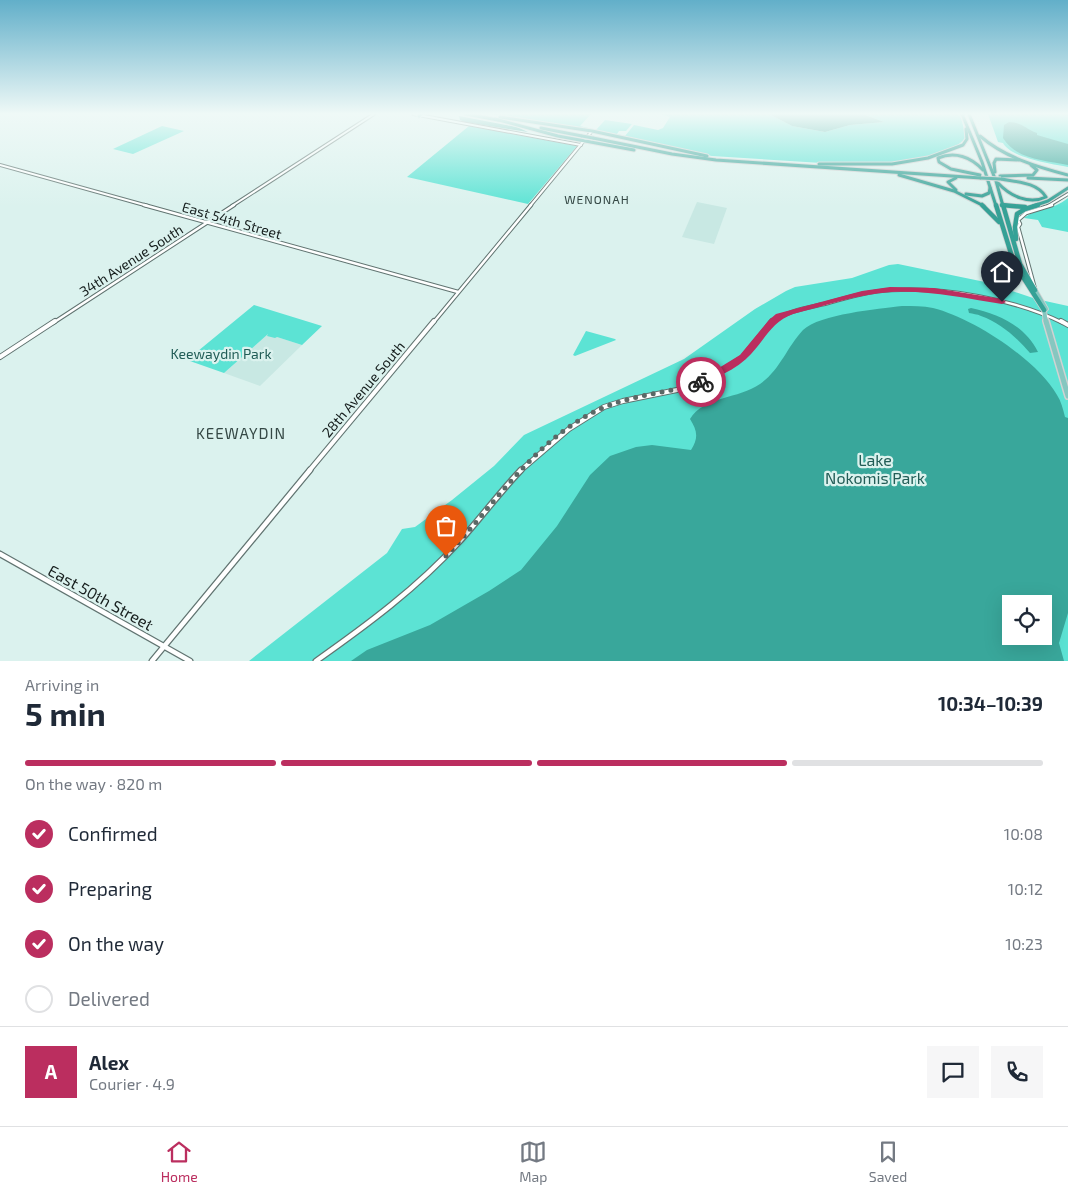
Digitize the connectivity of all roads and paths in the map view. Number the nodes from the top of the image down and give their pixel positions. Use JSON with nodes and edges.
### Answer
{"nodes":[{"id":1,"x":326,"y":145,"type":"edge"},
{"id":2,"x":581,"y":145,"type":"edge"},
{"id":3,"x":597,"y":145,"type":"edge"},
{"id":4,"x":628,"y":145,"type":"edge"},
{"id":5,"x":638,"y":145,"type":"edge"},
{"id":6,"x":655,"y":145,"type":"edge"},
{"id":7,"x":963,"y":145,"type":"edge"},
{"id":8,"x":974,"y":145,"type":"edge"},
{"id":9,"x":982,"y":145,"type":"edge"},
{"id":10,"x":993,"y":145,"type":"edge"},
{"id":11,"x":710,"y":156,"type":"junction"},
{"id":12,"x":716,"y":160,"type":"junction"},
{"id":13,"x":815,"y":164,"type":"junction"},
{"id":14,"x":1,"y":166,"type":"edge"},
{"id":15,"x":851,"y":170,"type":"junction"},
{"id":16,"x":986,"y":174,"type":"junction"},
{"id":17,"x":994,"y":175,"type":"junction"},
{"id":18,"x":1068,"y":175,"type":"edge"},
{"id":19,"x":980,"y":176,"type":"junction"},
{"id":20,"x":999,"y":179,"type":"junction"},
{"id":21,"x":1068,"y":182,"type":"edge"},
{"id":22,"x":990,"y":185,"type":"junction"},
{"id":23,"x":1068,"y":188,"type":"edge"},
{"id":24,"x":1068,"y":194,"type":"edge"},
{"id":25,"x":995,"y":200,"type":"junction"},
{"id":26,"x":1036,"y":205,"type":"junction"},
{"id":27,"x":1004,"y":206,"type":"junction"},
{"id":28,"x":206,"y":223,"type":"junction"},
{"id":29,"x":1003,"y":229,"type":"junction"},
{"id":30,"x":1016,"y":249,"type":"junction"},
{"id":31,"x":1035,"y":288,"type":"junction"},
{"id":32,"x":458,"y":292,"type":"junction"},
{"id":33,"x":1044,"y":312,"type":"junction"},
{"id":34,"x":1068,"y":326,"type":"edge"},
{"id":35,"x":0,"y":357,"type":"edge"},
{"id":36,"x":1068,"y":396,"type":"edge"},
{"id":37,"x":0,"y":554,"type":"edge"},
{"id":38,"x":164,"y":647,"type":"junction"},
{"id":39,"x":152,"y":661,"type":"edge"},
{"id":40,"x":190,"y":661,"type":"edge"},
{"id":41,"x":316,"y":661,"type":"edge"}],
"edges":[{"from":1,"to":28,"type":"street","name":"34th Avenue South"},
{"from":2,"to":32,"type":"street","name":"28th Avenue South"},
{"from":3,"to":12,"type":"highway"},
{"from":4,"to":12,"type":"highway"},
{"from":5,"to":11,"type":"highway"},
{"from":6,"to":11,"type":"highway"},
{"from":7,"to":13,"type":"highway"},
{"from":8,"to":16,"type":"highway"},
{"from":9,"to":17,"type":"highway"},
{"from":10,"to":18,"type":"highway"},
{"from":11,"to":13,"type":"highway"},
{"from":12,"to":15,"type":"highway"},
{"from":13,"to":19,"type":"highway"},
{"from":14,"to":28,"type":"street","name":"East 54th Street"},
{"from":15,"to":19,"type":"highway"},
{"from":15,"to":29,"type":"highway"},
{"from":16,"to":19,"type":"highway"},
{"from":16,"to":22,"type":"highway"},
{"from":17,"to":20,"type":"highway"},
{"from":17,"to":20,"type":"highway"},
{"from":19,"to":20,"type":"highway","bridge":true},
{"from":19,"to":22,"type":"highway"},
{"from":20,"to":20,"type":"highway"},
{"from":20,"to":21,"type":"highway"},
{"from":20,"to":27,"type":"highway"},
{"from":22,"to":25,"type":"highway"},
{"from":23,"to":26,"type":"highway"},
{"from":24,"to":31,"type":"street"},
{"from":25,"to":27,"type":"highway"},
{"from":25,"to":29,"type":"highway"},
{"from":26,"to":27,"type":"highway"},
{"from":26,"to":30,"type":"highway"},
{"from":27,"to":30,"type":"highway"},
{"from":28,"to":32,"type":"street","name":"East 54th Street"},
{"from":28,"to":35,"type":"street","name":"34th Avenue South"},
{"from":29,"to":33,"type":"highway"},
{"from":30,"to":31,"type":"highway"},
{"from":31,"to":33,"type":"main road"},
{"from":32,"to":38,"type":"street","name":"28th Avenue South"},
{"from":33,"to":34,"type":"street"},
{"from":33,"to":36,"type":"main road"},
{"from":33,"to":41,"type":"street"},
{"from":37,"to":38,"type":"street","name":"East 50th Street"},
{"from":38,"to":39,"type":"street","name":"28th Avenue South"},
{"from":38,"to":40,"type":"street","name":"East 50th Street"}]}
